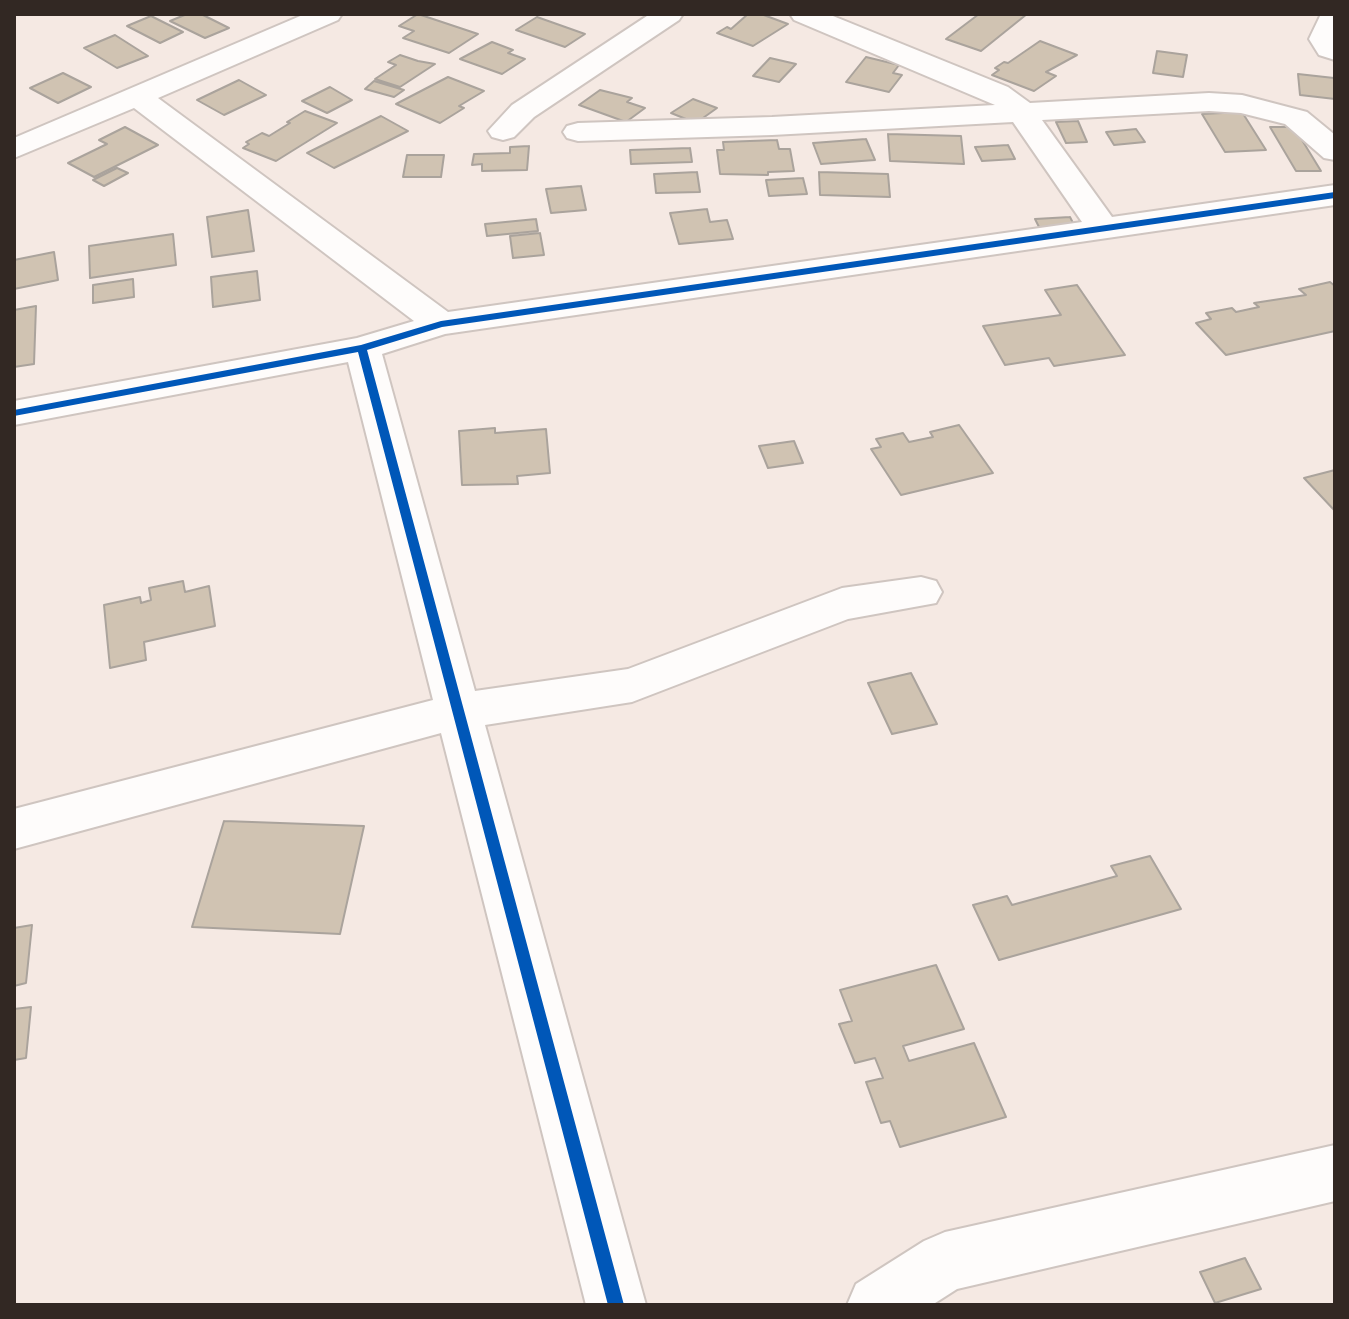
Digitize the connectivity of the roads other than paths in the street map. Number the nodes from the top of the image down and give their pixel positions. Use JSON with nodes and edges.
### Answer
{"nodes":[{"id":1,"x":254,"y":14,"type":"edge"},
{"id":2,"x":328,"y":14,"type":"edge"},
{"id":3,"x":669,"y":14,"type":"edge"},
{"id":4,"x":804,"y":14,"type":"edge"},
{"id":5,"x":1335,"y":14,"type":"edge"},
{"id":6,"x":287,"y":32,"type":"junction"},
{"id":7,"x":1335,"y":52,"type":"edge"},
{"id":8,"x":138,"y":97,"type":"junction"},
{"id":9,"x":1020,"y":110,"type":"junction"},
{"id":10,"x":503,"y":131,"type":"dead end"},
{"id":11,"x":578,"y":132,"type":"dead end"},
{"id":12,"x":14,"y":149,"type":"edge"},
{"id":13,"x":1335,"y":151,"type":"edge"},
{"id":14,"x":1335,"y":195,"type":"edge"},
{"id":15,"x":1104,"y":229,"type":"junction"},
{"id":16,"x":441,"y":324,"type":"junction"},
{"id":17,"x":362,"y":348,"type":"junction"},
{"id":18,"x":14,"y":413,"type":"edge"},
{"id":19,"x":921,"y":592,"type":"dead end"},
{"id":20,"x":458,"y":711,"type":"junction"},
{"id":21,"x":14,"y":829,"type":"edge"},
{"id":22,"x":1335,"y":1173,"type":"edge"},
{"id":23,"x":616,"y":1305,"type":"edge"},
{"id":24,"x":877,"y":1305,"type":"edge"}],
"edges":[{"from":1,"to":6,"type":"street"},
{"from":2,"to":6,"type":"street"},
{"from":3,"to":10,"type":"street"},
{"from":4,"to":9,"type":"street"},
{"from":5,"to":7,"type":"street"},
{"from":6,"to":8,"type":"street"},
{"from":8,"to":12,"type":"street"},
{"from":8,"to":16,"type":"street"},
{"from":9,"to":11,"type":"street"},
{"from":9,"to":13,"type":"street"},
{"from":9,"to":15,"type":"street"},
{"from":14,"to":15,"type":"street"},
{"from":15,"to":16,"type":"street"},
{"from":16,"to":17,"type":"street"},
{"from":17,"to":18,"type":"street"},
{"from":17,"to":20,"type":"street"},
{"from":19,"to":20,"type":"street"},
{"from":20,"to":21,"type":"street"},
{"from":20,"to":23,"type":"street"},
{"from":22,"to":24,"type":"street"}]}
